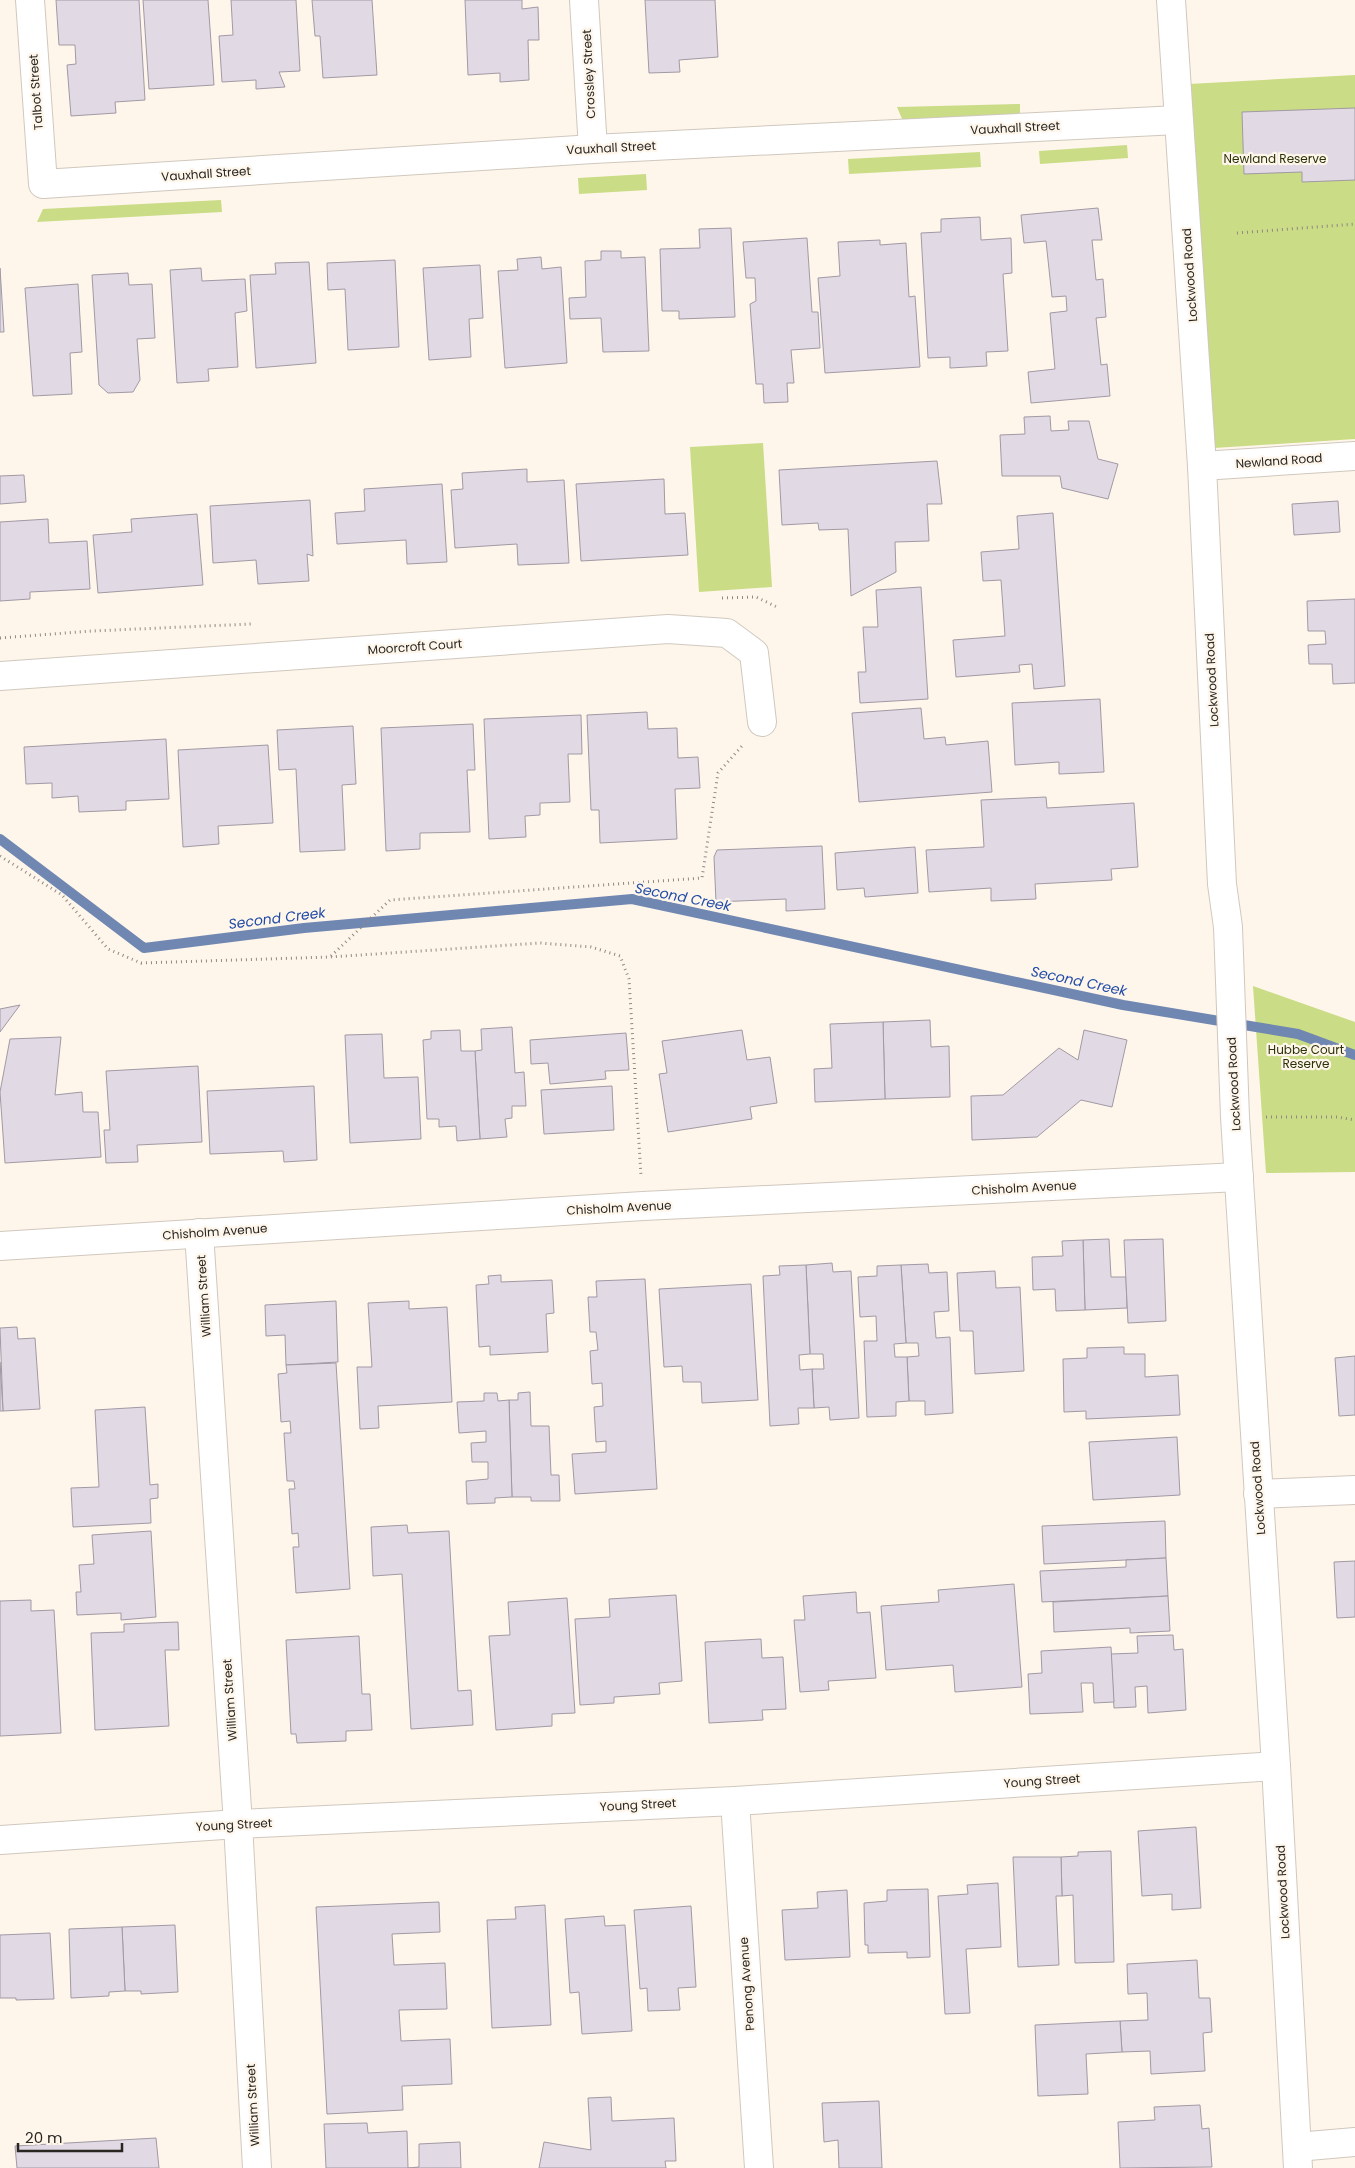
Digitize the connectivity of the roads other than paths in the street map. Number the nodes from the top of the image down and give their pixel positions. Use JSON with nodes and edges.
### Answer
{"nodes":[{"id":1,"x":30,"y":0,"type":"edge"},
{"id":2,"x":584,"y":0,"type":"edge"},
{"id":3,"x":1171,"y":0,"type":"edge"},
{"id":4,"x":1178,"y":120,"type":"junction"},
{"id":5,"x":593,"y":149,"type":"junction"},
{"id":6,"x":43,"y":184,"type":"joint"},
{"id":7,"x":1355,"y":456,"type":"edge"},
{"id":8,"x":1202,"y":466,"type":"junction"},
{"id":9,"x":0,"y":676,"type":"edge"},
{"id":10,"x":762,"y":722,"type":"road end"},
{"id":11,"x":1239,"y":1177,"type":"junction"},
{"id":12,"x":199,"y":1233,"type":"junction"},
{"id":13,"x":0,"y":1246,"type":"edge"},
{"id":14,"x":1355,"y":1490,"type":"edge"},
{"id":15,"x":1258,"y":1494,"type":"junction"},
{"id":16,"x":1276,"y":1766,"type":"junction"},
{"id":17,"x":735,"y":1801,"type":"junction"},
{"id":18,"x":238,"y":1824,"type":"junction"},
{"id":19,"x":0,"y":1840,"type":"edge"},
{"id":20,"x":1355,"y":2142,"type":"edge"},
{"id":21,"x":1297,"y":2157,"type":"edge"},
{"id":22,"x":257,"y":2168,"type":"edge"},
{"id":23,"x":759,"y":2168,"type":"edge"}],
"edges":[{"from":1,"to":6,"type":"street","name":"Talbot Street"},
{"from":2,"to":5,"type":"street","name":"Crossley Street"},
{"from":3,"to":4,"type":"street","name":"Lockwood Road"},
{"from":4,"to":5,"type":"street","name":"Vauxhall Street"},
{"from":4,"to":8,"type":"street","name":"Lockwood Road"},
{"from":5,"to":6,"type":"street","name":"Vauxhall Street"},
{"from":7,"to":8,"type":"street","name":"Newland Road"},
{"from":8,"to":11,"type":"street","name":"Lockwood Road"},
{"from":9,"to":10,"type":"street","name":"Moorcroft Court"},
{"from":11,"to":12,"type":"street","name":"Chisholm Avenue"},
{"from":11,"to":15,"type":"street","name":"Lockwood Road"},
{"from":12,"to":13,"type":"street","name":"Chisholm Avenue"},
{"from":12,"to":18,"type":"street","name":"William Street"},
{"from":14,"to":15,"type":"street"},
{"from":15,"to":16,"type":"street","name":"Lockwood Road"},
{"from":16,"to":17,"type":"street","name":"Young Street"},
{"from":16,"to":21,"type":"street","name":"Lockwood Road"},
{"from":17,"to":18,"type":"street","name":"Young Street"},
{"from":17,"to":23,"type":"street","name":"Penong Avenue"},
{"from":18,"to":19,"type":"street","name":"Young Street"},
{"from":18,"to":22,"type":"street","name":"William Street"},
{"from":20,"to":21,"type":"street"}]}
